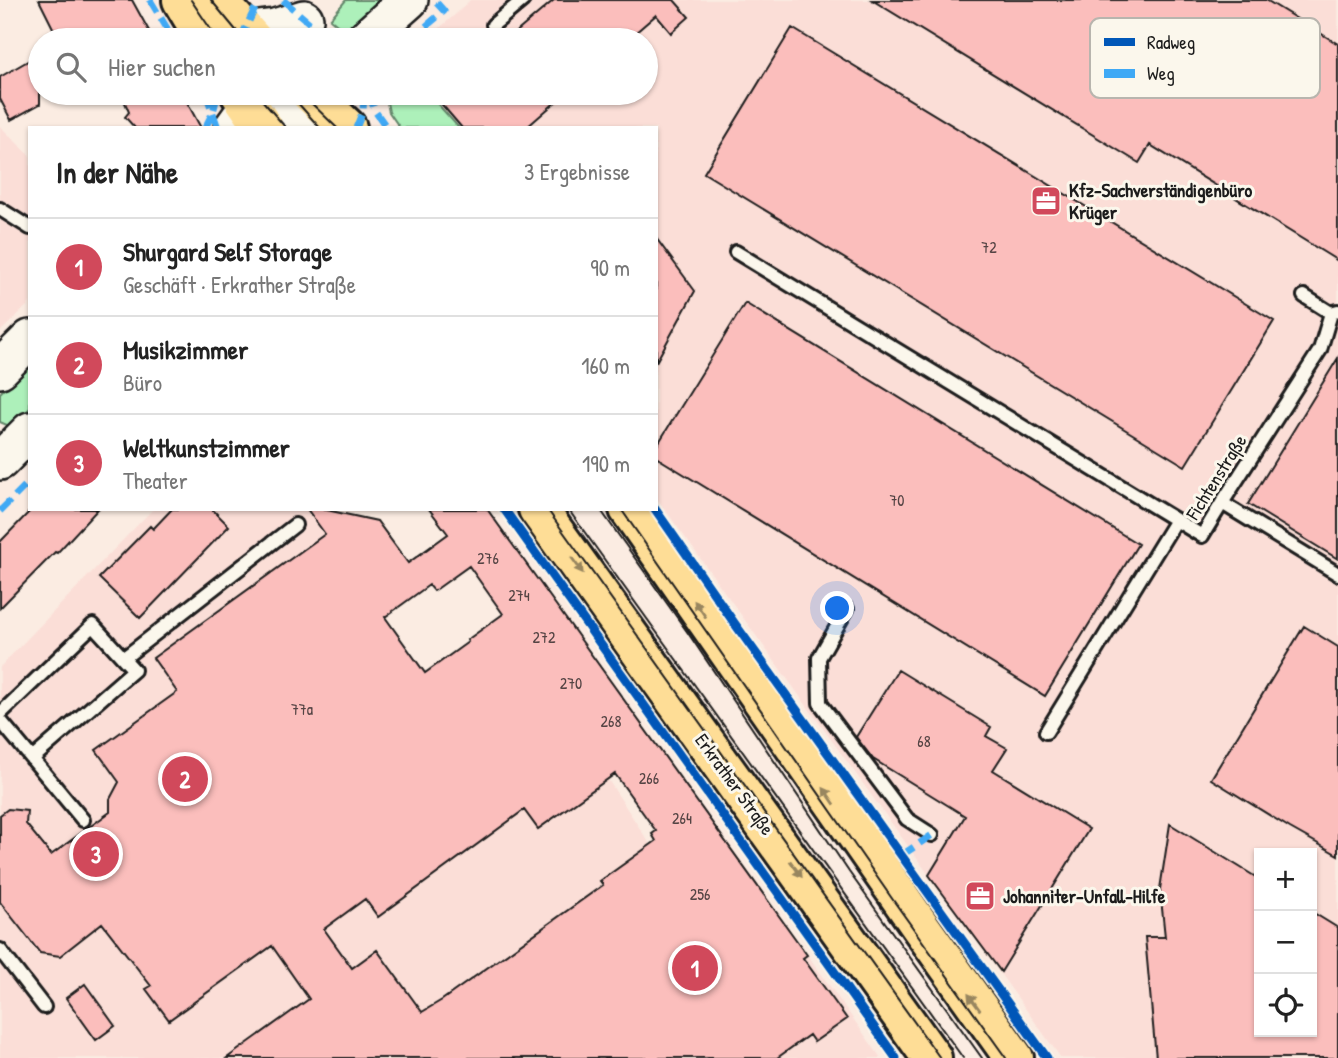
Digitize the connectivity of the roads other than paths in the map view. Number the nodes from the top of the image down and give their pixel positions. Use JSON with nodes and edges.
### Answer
{"nodes":[{"id":1,"x":182,"y":0,"type":"edge"},
{"id":2,"x":217,"y":0,"type":"edge"},
{"id":3,"x":408,"y":0,"type":"edge"},
{"id":4,"x":523,"y":0,"type":"edge"},
{"id":5,"x":306,"y":20,"type":"edge"},
{"id":6,"x":493,"y":25,"type":"dead end"},
{"id":7,"x":199,"y":28,"type":"edge"},
{"id":8,"x":242,"y":28,"type":"edge"},
{"id":9,"x":275,"y":28,"type":"edge"},
{"id":10,"x":377,"y":28,"type":"edge"},
{"id":11,"x":299,"y":105,"type":"edge"},
{"id":12,"x":314,"y":105,"type":"edge"},
{"id":13,"x":289,"y":126,"type":"edge"},
{"id":14,"x":344,"y":126,"type":"edge"},
{"id":15,"x":0,"y":209,"type":"edge"},
{"id":16,"x":28,"y":227,"type":"edge"},
{"id":17,"x":736,"y":252,"type":"dead end"},
{"id":18,"x":1304,"y":296,"type":"dead end"},
{"id":19,"x":1334,"y":312,"type":"edge"},
{"id":20,"x":28,"y":341,"type":"edge"},
{"id":21,"x":0,"y":369,"type":"edge"},
{"id":22,"x":28,"y":433,"type":"edge"},
{"id":23,"x":0,"y":460,"type":"edge"},
{"id":24,"x":1222,"y":503,"type":"junction"},
{"id":25,"x":539,"y":511,"type":"edge"},
{"id":26,"x":630,"y":511,"type":"edge"},
{"id":27,"x":1176,"y":520,"type":"junction"},
{"id":28,"x":295,"y":525,"type":"dead end"},
{"id":29,"x":1338,"y":574,"type":"edge"},
{"id":30,"x":847,"y":609,"type":"dead end"},
{"id":31,"x":124,"y":658,"type":"junction"},
{"id":32,"x":0,"y":714,"type":"edge"},
{"id":33,"x":0,"y":720,"type":"edge"},
{"id":34,"x":1046,"y":732,"type":"dead end"},
{"id":35,"x":32,"y":760,"type":"junction"},
{"id":36,"x":83,"y":820,"type":"dead end"},
{"id":37,"x":932,"y":835,"type":"dead end"},
{"id":38,"x":0,"y":950,"type":"edge"},
{"id":39,"x":44,"y":1007,"type":"dead end"},
{"id":40,"x":932,"y":1058,"type":"edge"},
{"id":41,"x":1014,"y":1058,"type":"edge"}],
"edges":[{"from":1,"to":7,"type":"main road"},
{"from":2,"to":8,"type":"main road"},
{"from":3,"to":10,"type":"main road"},
{"from":4,"to":6,"type":"lane"},
{"from":5,"to":9,"type":"main road"},
{"from":11,"to":13,"type":"main road"},
{"from":12,"to":14,"type":"main road"},
{"from":15,"to":16,"type":"lane"},
{"from":17,"to":27,"type":"lane"},
{"from":18,"to":19,"type":"lane"},
{"from":19,"to":24,"type":"lane","name":"Fichtenstraße"},
{"from":20,"to":21,"type":"main road"},
{"from":22,"to":23,"type":"main road"},
{"from":24,"to":27,"type":"lane","name":"Fichtenstraße"},
{"from":24,"to":29,"type":"lane"},
{"from":25,"to":40,"type":"main road","name":"Erkrather Straße","one_way":true},
{"from":41,"to":26,"type":"main road","one_way":true},
{"from":27,"to":34,"type":"lane","name":"Fichtenstraße"},
{"from":28,"to":31,"type":"lane"},
{"from":30,"to":37,"type":"lane"},
{"from":31,"to":32,"type":"lane"},
{"from":31,"to":35,"type":"lane"},
{"from":33,"to":35,"type":"lane"},
{"from":35,"to":36,"type":"lane"},
{"from":38,"to":39,"type":"lane"}]}
